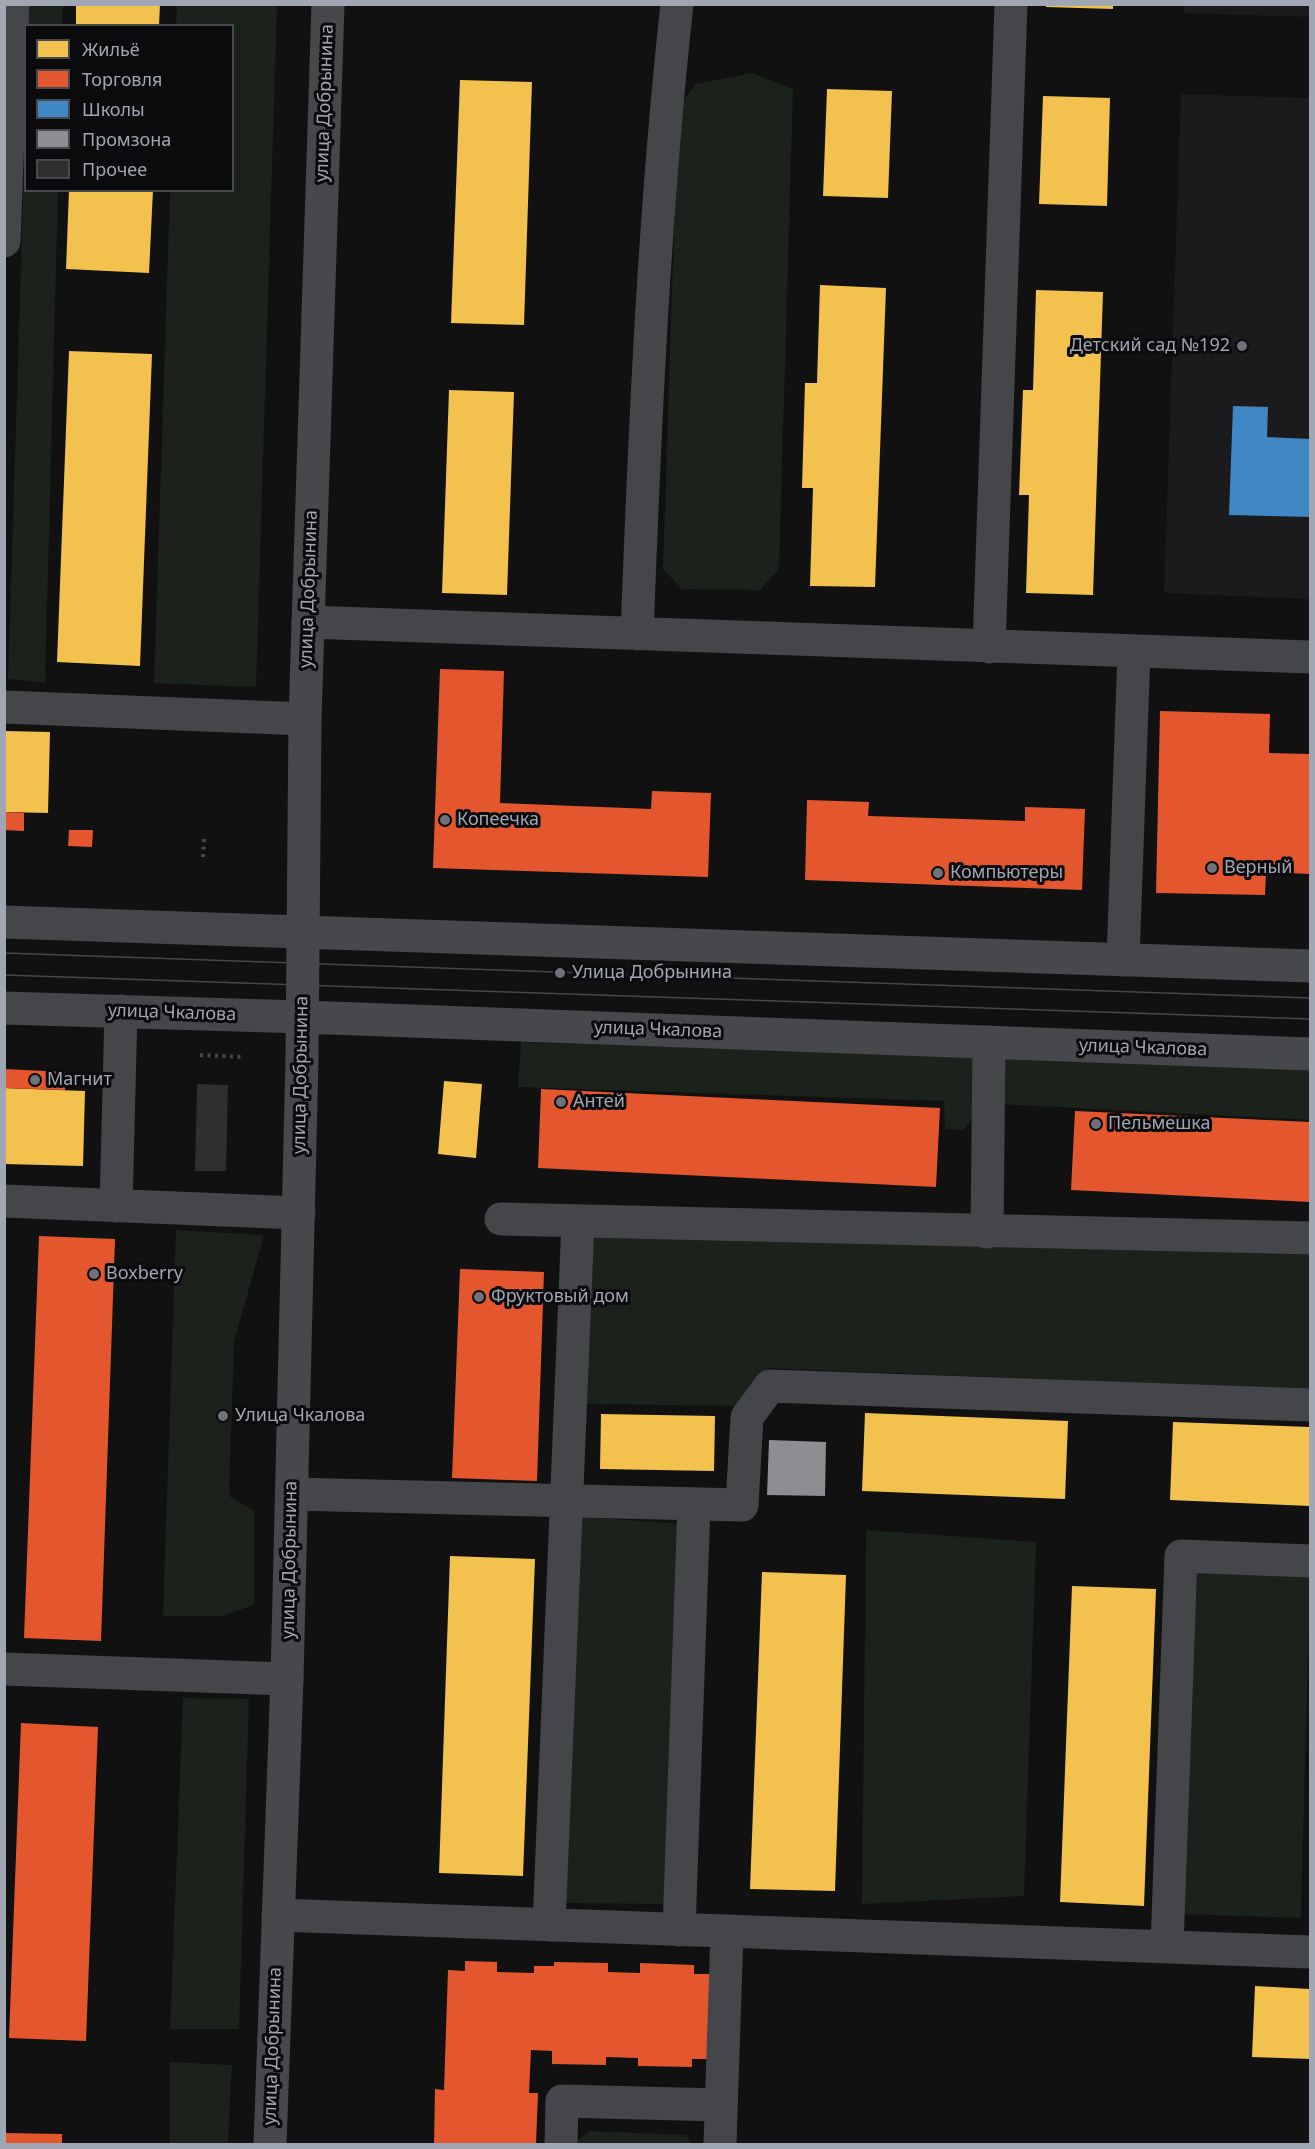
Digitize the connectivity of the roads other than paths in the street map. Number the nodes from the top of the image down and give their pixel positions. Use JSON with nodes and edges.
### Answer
{"nodes":[{"id":1,"x":13,"y":4,"type":"edge"},
{"id":2,"x":328,"y":4,"type":"edge"},
{"id":3,"x":677,"y":4,"type":"edge"},
{"id":4,"x":1011,"y":4,"type":"edge"},
{"id":5,"x":4,"y":241,"type":"edge"},
{"id":6,"x":308,"y":622,"type":"junction"},
{"id":7,"x":637,"y":634,"type":"junction"},
{"id":8,"x":989,"y":646,"type":"junction"},
{"id":9,"x":1134,"y":651,"type":"junction"},
{"id":10,"x":1311,"y":657,"type":"edge"},
{"id":11,"x":4,"y":707,"type":"edge"},
{"id":12,"x":305,"y":719,"type":"junction"},
{"id":13,"x":4,"y":922,"type":"edge"},
{"id":14,"x":303,"y":932,"type":"junction"},
{"id":15,"x":1124,"y":960,"type":"junction"},
{"id":16,"x":1311,"y":966,"type":"edge"},
{"id":17,"x":4,"y":1008,"type":"edge"},
{"id":18,"x":121,"y":1011,"type":"junction"},
{"id":19,"x":303,"y":1017,"type":"junction"},
{"id":20,"x":989,"y":1042,"type":"junction"},
{"id":21,"x":1311,"y":1054,"type":"edge"},
{"id":22,"x":4,"y":1201,"type":"edge"},
{"id":23,"x":116,"y":1206,"type":"junction"},
{"id":24,"x":299,"y":1213,"type":"junction"},
{"id":25,"x":501,"y":1219,"type":"dead end"},
{"id":26,"x":578,"y":1221,"type":"junction"},
{"id":27,"x":987,"y":1232,"type":"junction"},
{"id":28,"x":1311,"y":1239,"type":"edge"},
{"id":29,"x":1311,"y":1405,"type":"edge"},
{"id":30,"x":292,"y":1494,"type":"junction"},
{"id":31,"x":567,"y":1502,"type":"junction"},
{"id":32,"x":694,"y":1505,"type":"junction"},
{"id":33,"x":1311,"y":1561,"type":"edge"},
{"id":34,"x":4,"y":1669,"type":"edge"},
{"id":35,"x":287,"y":1679,"type":"junction"},
{"id":36,"x":278,"y":1915,"type":"junction"},
{"id":37,"x":549,"y":1925,"type":"junction"},
{"id":38,"x":679,"y":1930,"type":"junction"},
{"id":39,"x":727,"y":1932,"type":"junction"},
{"id":40,"x":1167,"y":1946,"type":"junction"},
{"id":41,"x":1311,"y":1952,"type":"edge"},
{"id":42,"x":721,"y":2104,"type":"junction"},
{"id":43,"x":270,"y":2145,"type":"edge"},
{"id":44,"x":561,"y":2145,"type":"edge"},
{"id":45,"x":720,"y":2145,"type":"edge"}],
"edges":[{"from":1,"to":5,"type":"street"},
{"from":2,"to":6,"type":"main road","name":"улица Добрынина"},
{"from":3,"to":7,"type":"street"},
{"from":4,"to":8,"type":"street"},
{"from":6,"to":7,"type":"street"},
{"from":6,"to":12,"type":"main road","name":"улица Добрынина"},
{"from":7,"to":8,"type":"street"},
{"from":8,"to":9,"type":"street"},
{"from":9,"to":10,"type":"street"},
{"from":9,"to":15,"type":"street"},
{"from":11,"to":12,"type":"street"},
{"from":12,"to":14,"type":"main road","name":"улица Добрынина"},
{"from":13,"to":14,"type":"street"},
{"from":14,"to":15,"type":"main road"},
{"from":14,"to":19,"type":"main road","name":"улица Добрынина"},
{"from":15,"to":16,"type":"main road"},
{"from":17,"to":18,"type":"street","name":"улица Чкалова"},
{"from":18,"to":19,"type":"street","name":"улица Чкалова"},
{"from":18,"to":23,"type":"street"},
{"from":19,"to":20,"type":"main road","name":"улица Чкалова"},
{"from":19,"to":24,"type":"main road","name":"улица Добрынина"},
{"from":20,"to":21,"type":"main road","name":"улица Чкалова"},
{"from":20,"to":27,"type":"street"},
{"from":22,"to":23,"type":"street"},
{"from":23,"to":24,"type":"street"},
{"from":24,"to":30,"type":"main road","name":"улица Добрынина"},
{"from":25,"to":26,"type":"street"},
{"from":26,"to":27,"type":"street"},
{"from":26,"to":31,"type":"street"},
{"from":27,"to":28,"type":"street"},
{"from":29,"to":32,"type":"street"},
{"from":30,"to":31,"type":"street"},
{"from":30,"to":35,"type":"main road","name":"улица Добрынина"},
{"from":31,"to":32,"type":"street"},
{"from":31,"to":37,"type":"street"},
{"from":32,"to":38,"type":"street"},
{"from":33,"to":40,"type":"street"},
{"from":34,"to":35,"type":"street"},
{"from":35,"to":36,"type":"main road","name":"улица Добрынина"},
{"from":36,"to":37,"type":"street"},
{"from":36,"to":43,"type":"main road","name":"улица Добрынина"},
{"from":37,"to":38,"type":"street"},
{"from":38,"to":39,"type":"street"},
{"from":39,"to":40,"type":"street"},
{"from":39,"to":42,"type":"street"},
{"from":40,"to":41,"type":"street"},
{"from":42,"to":44,"type":"street"},
{"from":42,"to":45,"type":"street"}]}
